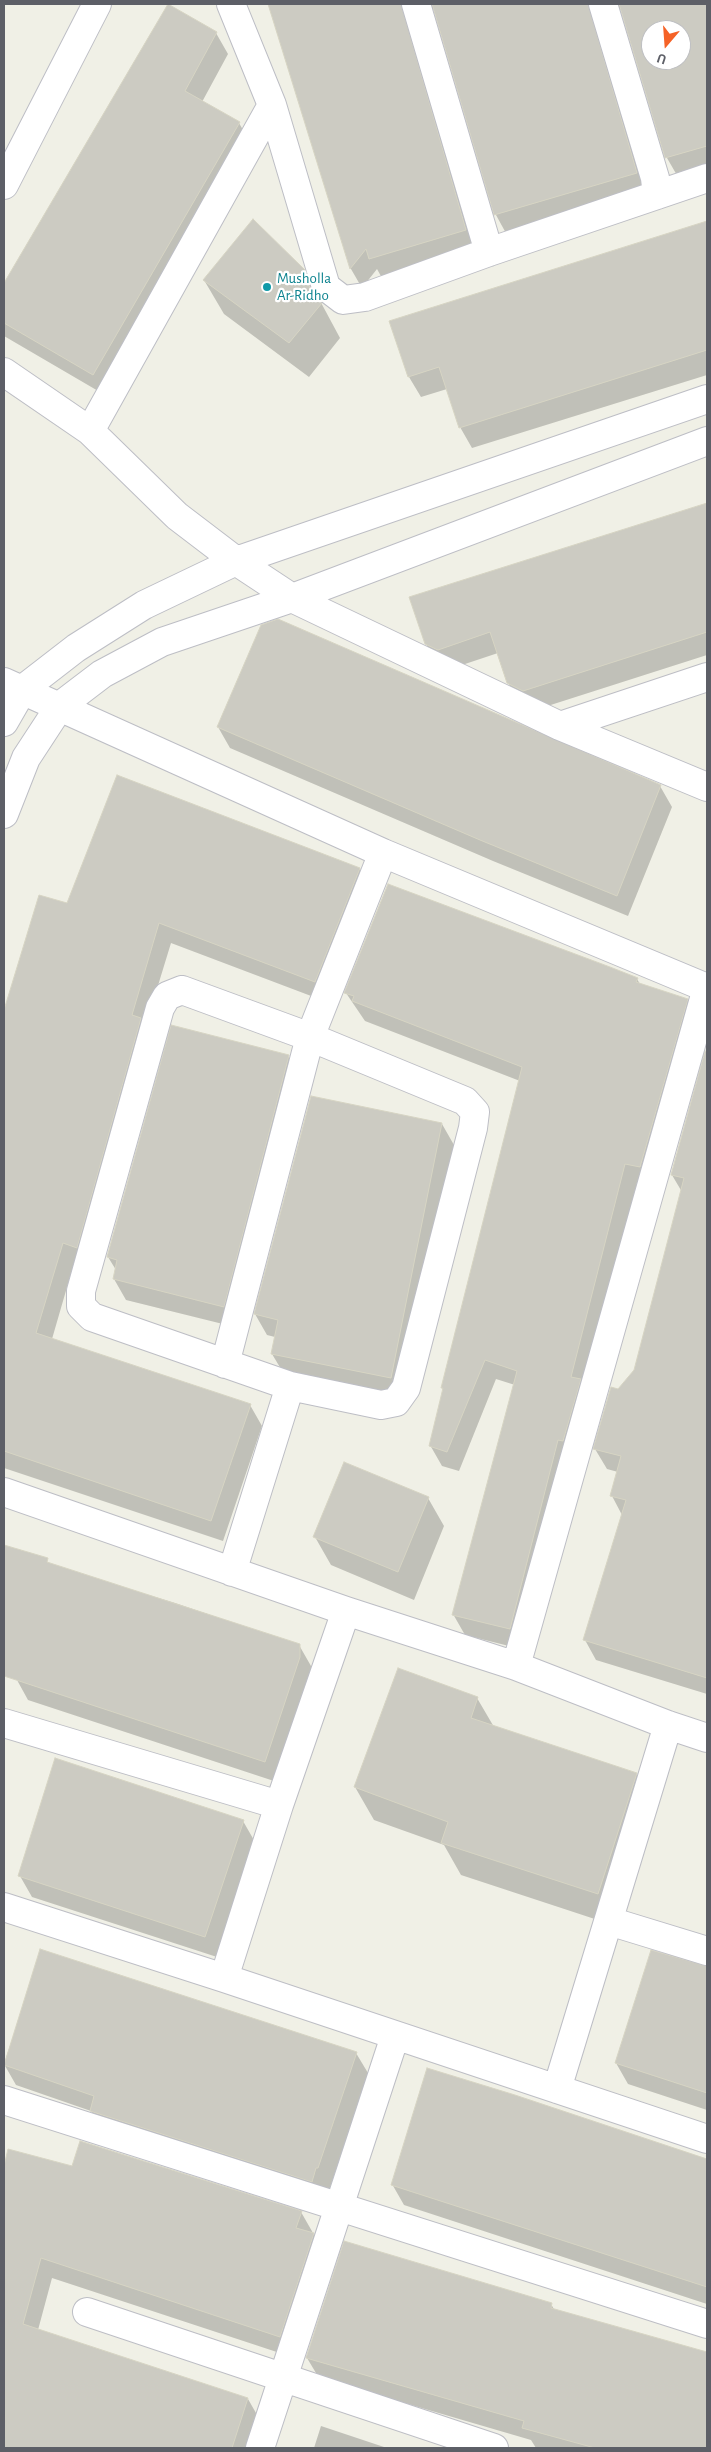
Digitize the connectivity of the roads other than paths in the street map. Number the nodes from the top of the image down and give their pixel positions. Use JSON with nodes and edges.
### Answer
{"nodes":[{"id":1,"x":97,"y":4,"type":"edge"},
{"id":2,"x":232,"y":4,"type":"edge"},
{"id":3,"x":416,"y":4,"type":"edge"},
{"id":4,"x":603,"y":4,"type":"edge"},
{"id":5,"x":272,"y":105,"type":"junction"},
{"id":6,"x":707,"y":178,"type":"edge"},
{"id":7,"x":4,"y":184,"type":"edge"},
{"id":8,"x":657,"y":195,"type":"junction"},
{"id":9,"x":489,"y":252,"type":"junction"},
{"id":10,"x":4,"y":372,"type":"edge"},
{"id":11,"x":707,"y":399,"type":"edge"},
{"id":12,"x":90,"y":431,"type":"junction"},
{"id":13,"x":707,"y":441,"type":"edge"},
{"id":14,"x":236,"y":561,"type":"junction"},
{"id":15,"x":292,"y":598,"type":"junction"},
{"id":16,"x":707,"y":677,"type":"edge"},
{"id":17,"x":13,"y":686,"type":"edge"},
{"id":18,"x":60,"y":706,"type":"junction"},
{"id":19,"x":4,"y":722,"type":"edge"},
{"id":20,"x":560,"y":726,"type":"junction"},
{"id":21,"x":707,"y":787,"type":"edge"},
{"id":22,"x":4,"y":814,"type":"edge"},
{"id":23,"x":383,"y":852,"type":"junction"},
{"id":24,"x":707,"y":988,"type":"edge"},
{"id":25,"x":310,"y":1037,"type":"junction"},
{"id":26,"x":225,"y":1364,"type":"junction"},
{"id":27,"x":290,"y":1386,"type":"junction"},
{"id":28,"x":4,"y":1492,"type":"edge"},
{"id":29,"x":232,"y":1572,"type":"junction"},
{"id":30,"x":346,"y":1611,"type":"junction"},
{"id":31,"x":516,"y":1666,"type":"junction"},
{"id":32,"x":4,"y":1723,"type":"edge"},
{"id":33,"x":668,"y":1725,"type":"junction"},
{"id":34,"x":707,"y":1738,"type":"edge"},
{"id":35,"x":279,"y":1805,"type":"junction"},
{"id":36,"x":4,"y":1907,"type":"edge"},
{"id":37,"x":609,"y":1921,"type":"junction"},
{"id":38,"x":707,"y":1951,"type":"edge"},
{"id":39,"x":224,"y":1978,"type":"junction"},
{"id":40,"x":395,"y":2036,"type":"junction"},
{"id":41,"x":557,"y":2089,"type":"junction"},
{"id":42,"x":4,"y":2100,"type":"edge"},
{"id":43,"x":707,"y":2139,"type":"edge"},
{"id":44,"x":338,"y":2205,"type":"junction"},
{"id":45,"x":87,"y":2312,"type":"dead end"},
{"id":46,"x":707,"y":2324,"type":"edge"},
{"id":47,"x":283,"y":2379,"type":"junction"},
{"id":48,"x":260,"y":2448,"type":"edge"},
{"id":49,"x":494,"y":2448,"type":"edge"}],
"edges":[{"from":1,"to":7,"type":"street"},
{"from":2,"to":5,"type":"street"},
{"from":3,"to":9,"type":"street"},
{"from":4,"to":8,"type":"street"},
{"from":5,"to":9,"type":"street"},
{"from":5,"to":12,"type":"street"},
{"from":6,"to":8,"type":"street"},
{"from":8,"to":9,"type":"street"},
{"from":10,"to":12,"type":"street"},
{"from":11,"to":14,"type":"street"},
{"from":12,"to":14,"type":"street"},
{"from":13,"to":15,"type":"street"},
{"from":14,"to":15,"type":"street"},
{"from":14,"to":17,"type":"street"},
{"from":15,"to":18,"type":"street"},
{"from":15,"to":20,"type":"street"},
{"from":16,"to":20,"type":"street"},
{"from":17,"to":18,"type":"street"},
{"from":17,"to":19,"type":"street"},
{"from":18,"to":22,"type":"street"},
{"from":18,"to":23,"type":"street"},
{"from":20,"to":21,"type":"street"},
{"from":23,"to":24,"type":"street"},
{"from":23,"to":25,"type":"street"},
{"from":24,"to":31,"type":"street"},
{"from":25,"to":26,"type":"street"},
{"from":25,"to":26,"type":"street"},
{"from":25,"to":27,"type":"street"},
{"from":26,"to":27,"type":"street"},
{"from":27,"to":29,"type":"street"},
{"from":28,"to":29,"type":"street"},
{"from":29,"to":30,"type":"street"},
{"from":30,"to":31,"type":"street"},
{"from":30,"to":35,"type":"street"},
{"from":31,"to":33,"type":"street"},
{"from":32,"to":35,"type":"street"},
{"from":33,"to":34,"type":"street"},
{"from":33,"to":37,"type":"street"},
{"from":35,"to":39,"type":"street"},
{"from":36,"to":39,"type":"street"},
{"from":37,"to":38,"type":"street"},
{"from":37,"to":41,"type":"street"},
{"from":39,"to":40,"type":"street"},
{"from":40,"to":41,"type":"street"},
{"from":40,"to":44,"type":"street"},
{"from":41,"to":43,"type":"street"},
{"from":42,"to":44,"type":"street"},
{"from":44,"to":46,"type":"street"},
{"from":44,"to":47,"type":"street"},
{"from":45,"to":47,"type":"street"},
{"from":47,"to":48,"type":"street"},
{"from":47,"to":49,"type":"street"}]}
